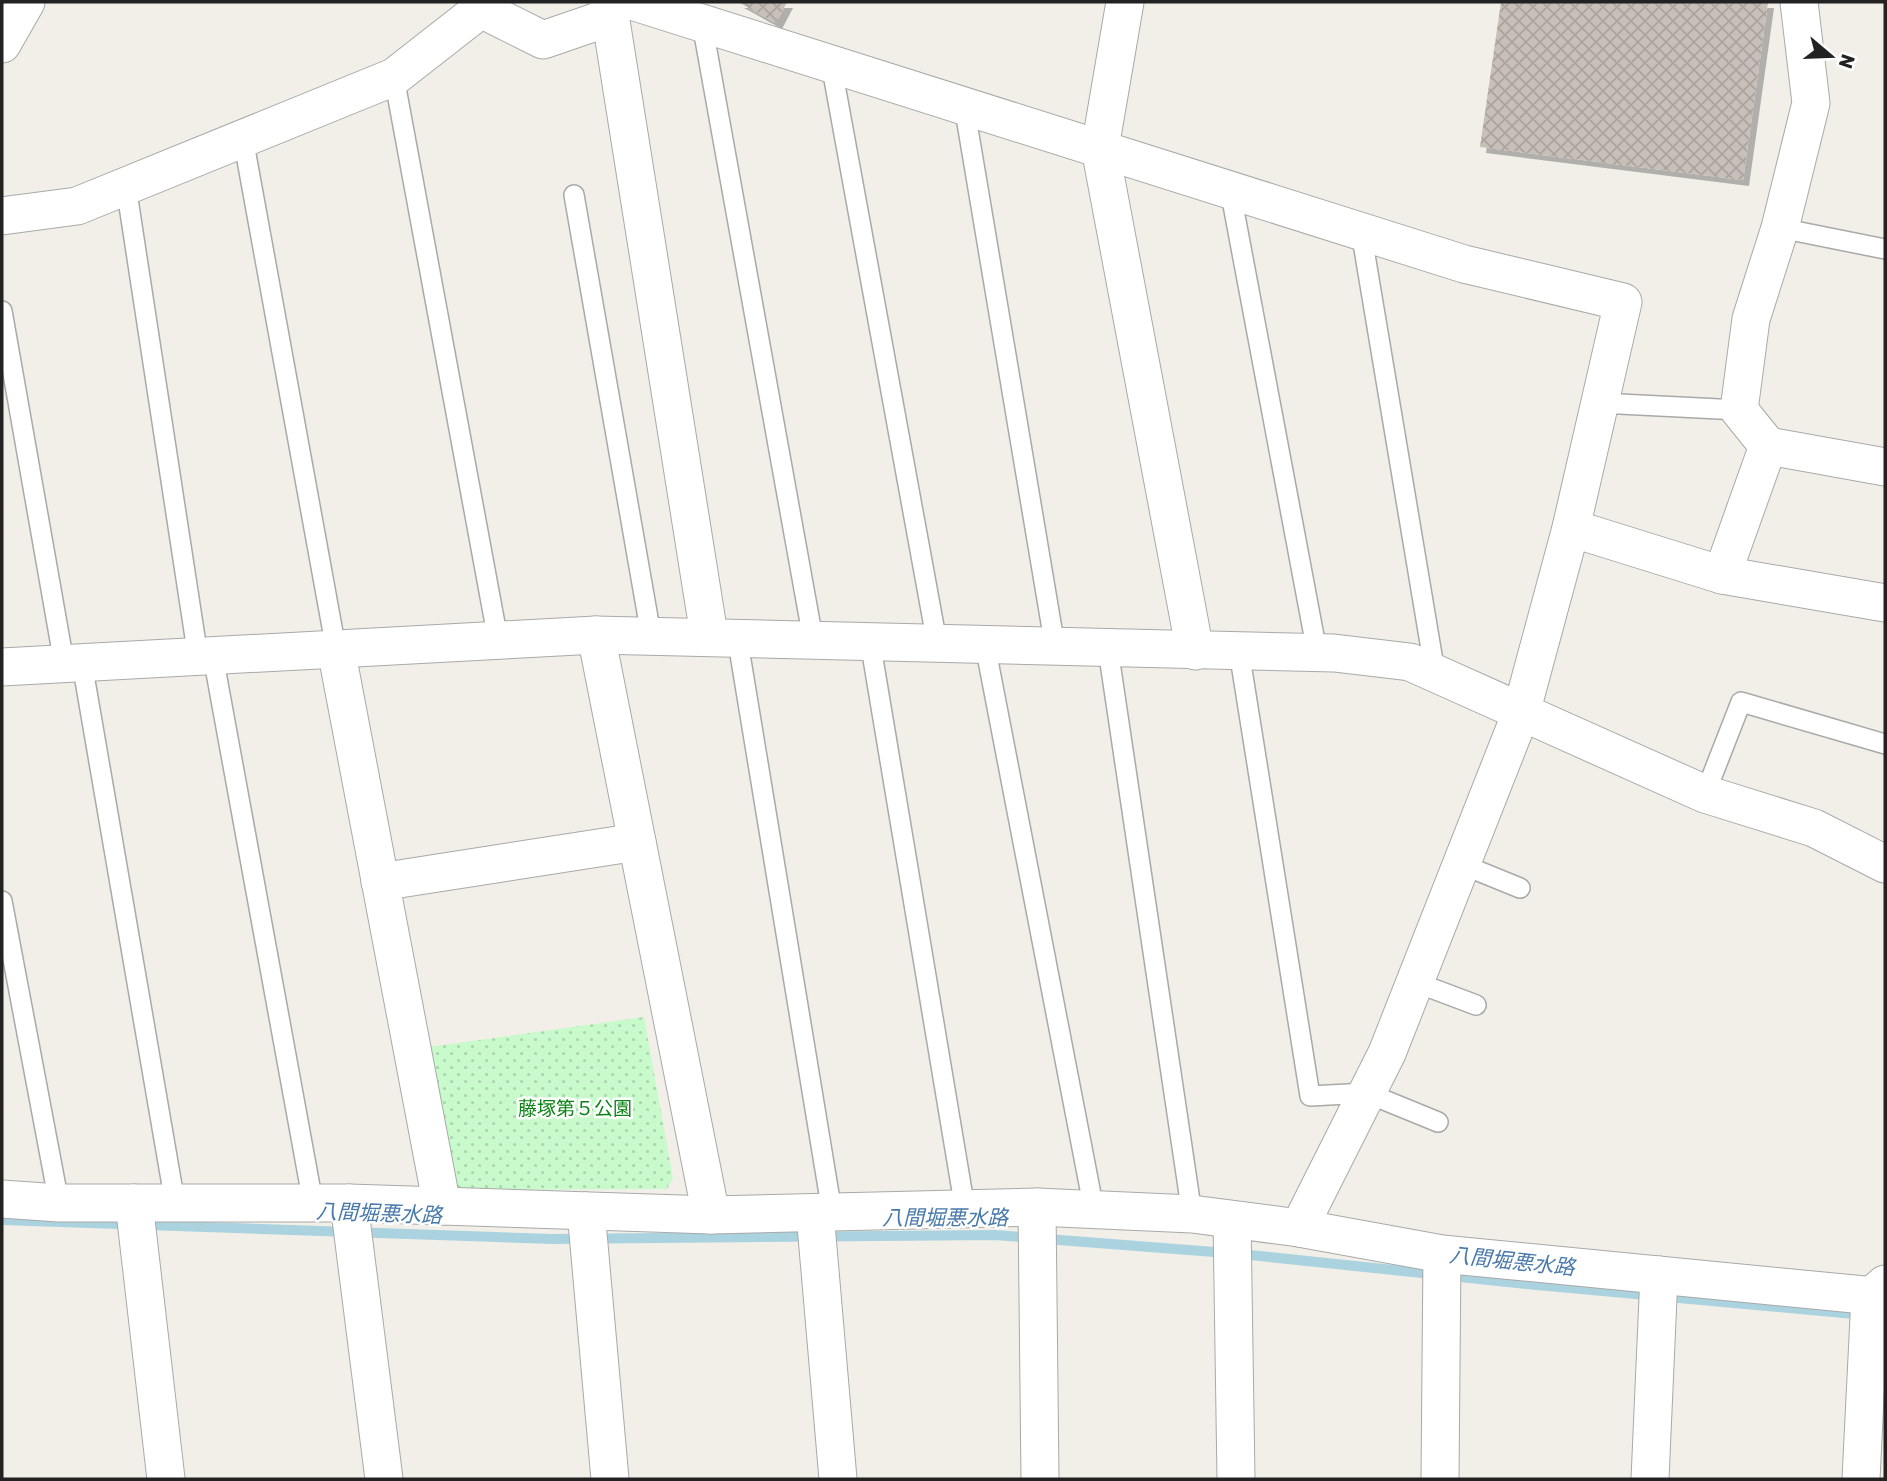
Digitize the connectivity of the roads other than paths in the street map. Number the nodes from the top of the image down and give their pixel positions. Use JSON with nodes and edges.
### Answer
{"nodes":[{"id":1,"x":26,"y":2,"type":"edge"},
{"id":2,"x":1125,"y":2,"type":"edge"},
{"id":3,"x":1799,"y":2,"type":"edge"},
{"id":4,"x":487,"y":6,"type":"edge"},
{"id":5,"x":618,"y":7,"type":"edge"},
{"id":6,"x":702,"y":23,"type":"junction"},
{"id":7,"x":2,"y":44,"type":"edge"},
{"id":8,"x":831,"y":63,"type":"junction"},
{"id":9,"x":394,"y":76,"type":"junction"},
{"id":10,"x":964,"y":105,"type":"junction"},
{"id":11,"x":243,"y":138,"type":"junction"},
{"id":12,"x":1100,"y":148,"type":"junction"},
{"id":13,"x":126,"y":186,"type":"junction"},
{"id":14,"x":1230,"y":189,"type":"junction"},
{"id":15,"x":574,"y":195,"type":"dead end"},
{"id":16,"x":2,"y":216,"type":"edge"},
{"id":17,"x":1780,"y":228,"type":"junction"},
{"id":18,"x":1361,"y":231,"type":"junction"},
{"id":19,"x":1885,"y":249,"type":"edge"},
{"id":20,"x":2,"y":311,"type":"edge"},
{"id":21,"x":1600,"y":403,"type":"junction"},
{"id":22,"x":1739,"y":410,"type":"junction"},
{"id":23,"x":1768,"y":446,"type":"junction"},
{"id":24,"x":1885,"y":467,"type":"edge"},
{"id":25,"x":1571,"y":528,"type":"junction"},
{"id":26,"x":1721,"y":575,"type":"junction"},
{"id":27,"x":1885,"y":603,"type":"edge"},
{"id":28,"x":596,"y":635,"type":"junction"},
{"id":29,"x":650,"y":635,"type":"junction"},
{"id":30,"x":723,"y":636,"type":"junction"},
{"id":31,"x":813,"y":639,"type":"junction"},
{"id":32,"x":498,"y":640,"type":"junction"},
{"id":33,"x":870,"y":641,"type":"junction"},
{"id":34,"x":937,"y":643,"type":"junction"},
{"id":35,"x":985,"y":645,"type":"junction"},
{"id":36,"x":1055,"y":647,"type":"junction"},
{"id":37,"x":336,"y":649,"type":"junction"},
{"id":38,"x":1108,"y":649,"type":"junction"},
{"id":39,"x":1195,"y":651,"type":"junction"},
{"id":40,"x":1239,"y":651,"type":"junction"},
{"id":41,"x":1317,"y":652,"type":"junction"},
{"id":42,"x":205,"y":656,"type":"junction"},
{"id":43,"x":73,"y":663,"type":"junction"},
{"id":44,"x":2,"y":667,"type":"edge"},
{"id":45,"x":1435,"y":673,"type":"junction"},
{"id":46,"x":1521,"y":713,"type":"junction"},
{"id":47,"x":1885,"y":744,"type":"edge"},
{"id":48,"x":1705,"y":794,"type":"junction"},
{"id":49,"x":637,"y":842,"type":"junction"},
{"id":50,"x":1461,"y":864,"type":"junction"},
{"id":51,"x":1885,"y":864,"type":"edge"},
{"id":52,"x":380,"y":882,"type":"junction"},
{"id":53,"x":1520,"y":888,"type":"dead end"},
{"id":54,"x":2,"y":901,"type":"edge"},
{"id":55,"x":1415,"y":982,"type":"junction"},
{"id":56,"x":1476,"y":1005,"type":"dead end"},
{"id":57,"x":1367,"y":1093,"type":"junction"},
{"id":58,"x":1438,"y":1122,"type":"dead end"},
{"id":59,"x":2,"y":1199,"type":"edge"},
{"id":60,"x":59,"y":1203,"type":"junction"},
{"id":61,"x":134,"y":1203,"type":"junction"},
{"id":62,"x":175,"y":1203,"type":"junction"},
{"id":63,"x":331,"y":1203,"type":"junction"},
{"id":64,"x":442,"y":1206,"type":"junction"},
{"id":65,"x":1037,"y":1207,"type":"junction"},
{"id":66,"x":965,"y":1209,"type":"junction"},
{"id":67,"x":1094,"y":1210,"type":"junction"},
{"id":68,"x":586,"y":1211,"type":"junction"},
{"id":69,"x":823,"y":1212,"type":"junction"},
{"id":70,"x":1192,"y":1214,"type":"junction"},
{"id":71,"x":711,"y":1215,"type":"junction"},
{"id":72,"x":1232,"y":1220,"type":"junction"},
{"id":73,"x":1299,"y":1228,"type":"junction"},
{"id":74,"x":1442,"y":1254,"type":"junction"},
{"id":75,"x":1659,"y":1275,"type":"junction"},
{"id":76,"x":1880,"y":1293,"type":"edge"},
{"id":77,"x":166,"y":1479,"type":"edge"},
{"id":78,"x":384,"y":1479,"type":"edge"},
{"id":79,"x":610,"y":1479,"type":"edge"},
{"id":80,"x":838,"y":1479,"type":"edge"},
{"id":81,"x":1040,"y":1479,"type":"edge"},
{"id":82,"x":1236,"y":1479,"type":"edge"},
{"id":83,"x":1440,"y":1479,"type":"edge"},
{"id":84,"x":1650,"y":1479,"type":"edge"},
{"id":85,"x":1861,"y":1479,"type":"edge"}],
"edges":[{"from":1,"to":7,"type":"street"},
{"from":2,"to":12,"type":"street"},
{"from":3,"to":17,"type":"street"},
{"from":4,"to":5,"type":"street"},
{"from":4,"to":9,"type":"street"},
{"from":5,"to":6,"type":"street"},
{"from":5,"to":30,"type":"street"},
{"from":6,"to":8,"type":"street"},
{"from":6,"to":31,"type":"lane"},
{"from":8,"to":10,"type":"street"},
{"from":8,"to":34,"type":"lane"},
{"from":9,"to":11,"type":"street"},
{"from":9,"to":32,"type":"lane"},
{"from":10,"to":12,"type":"street"},
{"from":10,"to":36,"type":"lane"},
{"from":11,"to":13,"type":"street"},
{"from":11,"to":37,"type":"lane"},
{"from":12,"to":14,"type":"street"},
{"from":12,"to":39,"type":"street"},
{"from":13,"to":16,"type":"street"},
{"from":13,"to":42,"type":"lane"},
{"from":14,"to":18,"type":"street"},
{"from":14,"to":41,"type":"lane"},
{"from":15,"to":29,"type":"lane"},
{"from":17,"to":19,"type":"lane"},
{"from":17,"to":22,"type":"street"},
{"from":18,"to":21,"type":"street"},
{"from":18,"to":45,"type":"lane"},
{"from":20,"to":43,"type":"lane"},
{"from":21,"to":22,"type":"lane"},
{"from":21,"to":25,"type":"street"},
{"from":22,"to":23,"type":"street"},
{"from":23,"to":24,"type":"street"},
{"from":23,"to":26,"type":"street"},
{"from":25,"to":26,"type":"street"},
{"from":25,"to":46,"type":"street"},
{"from":26,"to":27,"type":"street"},
{"from":28,"to":29,"type":"street"},
{"from":28,"to":32,"type":"street"},
{"from":28,"to":49,"type":"street"},
{"from":29,"to":30,"type":"street"},
{"from":30,"to":31,"type":"street"},
{"from":30,"to":69,"type":"lane"},
{"from":31,"to":33,"type":"street"},
{"from":32,"to":37,"type":"street"},
{"from":33,"to":34,"type":"street"},
{"from":33,"to":66,"type":"lane"},
{"from":34,"to":35,"type":"street"},
{"from":35,"to":36,"type":"street"},
{"from":35,"to":67,"type":"lane"},
{"from":36,"to":38,"type":"street"},
{"from":37,"to":42,"type":"street"},
{"from":37,"to":52,"type":"street"},
{"from":38,"to":39,"type":"street"},
{"from":38,"to":70,"type":"lane"},
{"from":39,"to":40,"type":"street"},
{"from":40,"to":41,"type":"street"},
{"from":40,"to":57,"type":"lane"},
{"from":41,"to":45,"type":"street"},
{"from":42,"to":43,"type":"street"},
{"from":42,"to":63,"type":"lane"},
{"from":43,"to":44,"type":"street"},
{"from":43,"to":62,"type":"lane"},
{"from":45,"to":46,"type":"street"},
{"from":46,"to":48,"type":"street"},
{"from":46,"to":50,"type":"street"},
{"from":47,"to":48,"type":"lane"},
{"from":48,"to":51,"type":"street"},
{"from":49,"to":52,"type":"street"},
{"from":49,"to":71,"type":"street"},
{"from":50,"to":53,"type":"lane"},
{"from":50,"to":55,"type":"street"},
{"from":52,"to":64,"type":"street"},
{"from":54,"to":60,"type":"lane"},
{"from":55,"to":56,"type":"lane"},
{"from":55,"to":57,"type":"street"},
{"from":57,"to":58,"type":"lane"},
{"from":57,"to":73,"type":"street"},
{"from":59,"to":60,"type":"street"},
{"from":60,"to":61,"type":"street"},
{"from":61,"to":62,"type":"street"},
{"from":61,"to":77,"type":"street"},
{"from":62,"to":63,"type":"street"},
{"from":63,"to":64,"type":"street"},
{"from":63,"to":78,"type":"street"},
{"from":64,"to":68,"type":"street"},
{"from":65,"to":66,"type":"street"},
{"from":65,"to":67,"type":"street"},
{"from":65,"to":81,"type":"street"},
{"from":66,"to":69,"type":"street"},
{"from":67,"to":70,"type":"street"},
{"from":68,"to":71,"type":"street"},
{"from":68,"to":79,"type":"street"},
{"from":69,"to":71,"type":"street"},
{"from":69,"to":80,"type":"street"},
{"from":70,"to":72,"type":"street"},
{"from":72,"to":73,"type":"street"},
{"from":72,"to":82,"type":"street"},
{"from":73,"to":74,"type":"street"},
{"from":74,"to":75,"type":"street"},
{"from":74,"to":83,"type":"street"},
{"from":75,"to":76,"type":"street"},
{"from":75,"to":84,"type":"street"},
{"from":76,"to":85,"type":"street"}]}
